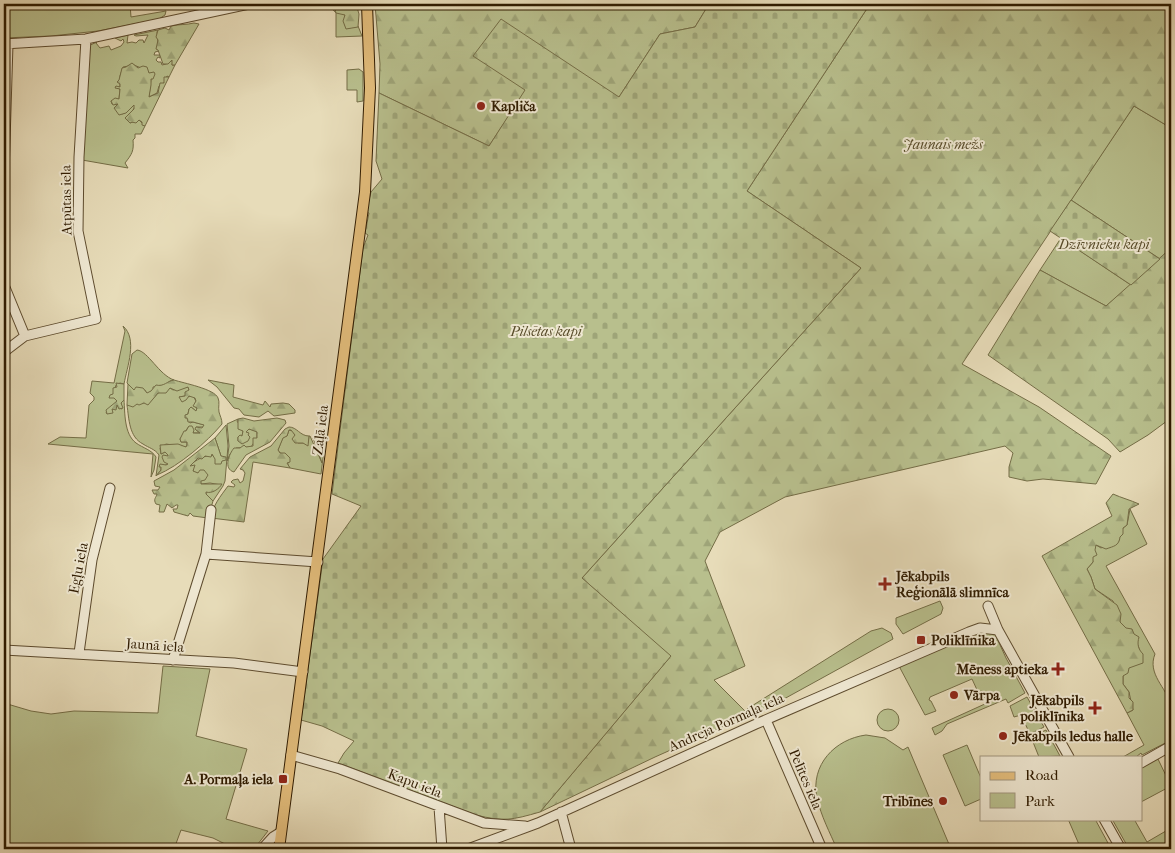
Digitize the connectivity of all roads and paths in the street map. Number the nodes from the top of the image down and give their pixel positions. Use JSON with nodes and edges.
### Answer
{"nodes":[{"id":1,"x":249,"y":4,"type":"edge"},
{"id":2,"x":367,"y":4,"type":"edge"},
{"id":3,"x":86,"y":39,"type":"junction"},
{"id":4,"x":6,"y":44,"type":"edge"},
{"id":5,"x":4,"y":174,"type":"edge"},
{"id":6,"x":4,"y":285,"type":"edge"},
{"id":7,"x":25,"y":336,"type":"junction"},
{"id":8,"x":4,"y":352,"type":"edge"},
{"id":9,"x":110,"y":488,"type":"dead end"},
{"id":10,"x":211,"y":510,"type":"dead end"},
{"id":11,"x":206,"y":554,"type":"junction"},
{"id":12,"x":318,"y":562,"type":"junction"},
{"id":13,"x":988,"y":606,"type":"dead end"},
{"id":14,"x":998,"y":630,"type":"junction"},
{"id":15,"x":4,"y":650,"type":"edge"},
{"id":16,"x":79,"y":653,"type":"junction"},
{"id":17,"x":173,"y":660,"type":"junction"},
{"id":18,"x":304,"y":672,"type":"junction"},
{"id":19,"x":766,"y":720,"type":"junction"},
{"id":20,"x":1171,"y":746,"type":"edge"},
{"id":21,"x":292,"y":754,"type":"junction"},
{"id":22,"x":1068,"y":756,"type":"edge"},
{"id":23,"x":1142,"y":762,"type":"edge"},
{"id":24,"x":439,"y":807,"type":"junction"},
{"id":25,"x":561,"y":812,"type":"junction"},
{"id":26,"x":1105,"y":820,"type":"edge"},
{"id":27,"x":530,"y":826,"type":"junction"},
{"id":28,"x":281,"y":832,"type":"junction"},
{"id":29,"x":262,"y":849,"type":"edge"},
{"id":30,"x":279,"y":849,"type":"edge"},
{"id":31,"x":442,"y":849,"type":"edge"},
{"id":32,"x":468,"y":849,"type":"edge"},
{"id":33,"x":571,"y":849,"type":"edge"},
{"id":34,"x":822,"y":849,"type":"edge"},
{"id":35,"x":1121,"y":849,"type":"edge"}],
"edges":[{"from":1,"to":3,"type":"street"},
{"from":2,"to":12,"type":"main road","name":"Zaļā iela"},
{"from":3,"to":4,"type":"street"},
{"from":3,"to":7,"type":"street","name":"Atpūtas iela"},
{"from":4,"to":5,"type":"street"},
{"from":6,"to":7,"type":"street"},
{"from":7,"to":8,"type":"street","name":"Atpūtas iela"},
{"from":9,"to":16,"type":"street","name":"Egļu iela"},
{"from":10,"to":11,"type":"street"},
{"from":11,"to":12,"type":"street"},
{"from":11,"to":17,"type":"street"},
{"from":12,"to":18,"type":"main road","name":"Zaļā iela"},
{"from":13,"to":14,"type":"street"},
{"from":14,"to":19,"type":"street","name":"Andreja Pormaļa iela"},
{"from":14,"to":22,"type":"street"},
{"from":15,"to":16,"type":"street","name":"Jaunā iela"},
{"from":16,"to":17,"type":"street","name":"Jaunā iela"},
{"from":17,"to":18,"type":"street","name":"Jaunā iela"},
{"from":18,"to":21,"type":"main road","name":"Zaļā iela"},
{"from":19,"to":25,"type":"street","name":"Andreja Pormaļa iela"},
{"from":19,"to":34,"type":"street","name":"Pelītes iela"},
{"from":20,"to":23,"type":"street"},
{"from":21,"to":24,"type":"street","name":"Kapu iela"},
{"from":21,"to":28,"type":"main road","name":"Zaļā iela"},
{"from":24,"to":27,"type":"street","name":"Kapu iela"},
{"from":24,"to":31,"type":"street"},
{"from":25,"to":27,"type":"street","name":"Andreja Pormaļa iela"},
{"from":25,"to":33,"type":"street"},
{"from":26,"to":35,"type":"street"},
{"from":27,"to":32,"type":"street","name":"Andreja Pormaļa iela"},
{"from":28,"to":29,"type":"street"},
{"from":28,"to":30,"type":"main road","name":"Zaļā iela"}]}
